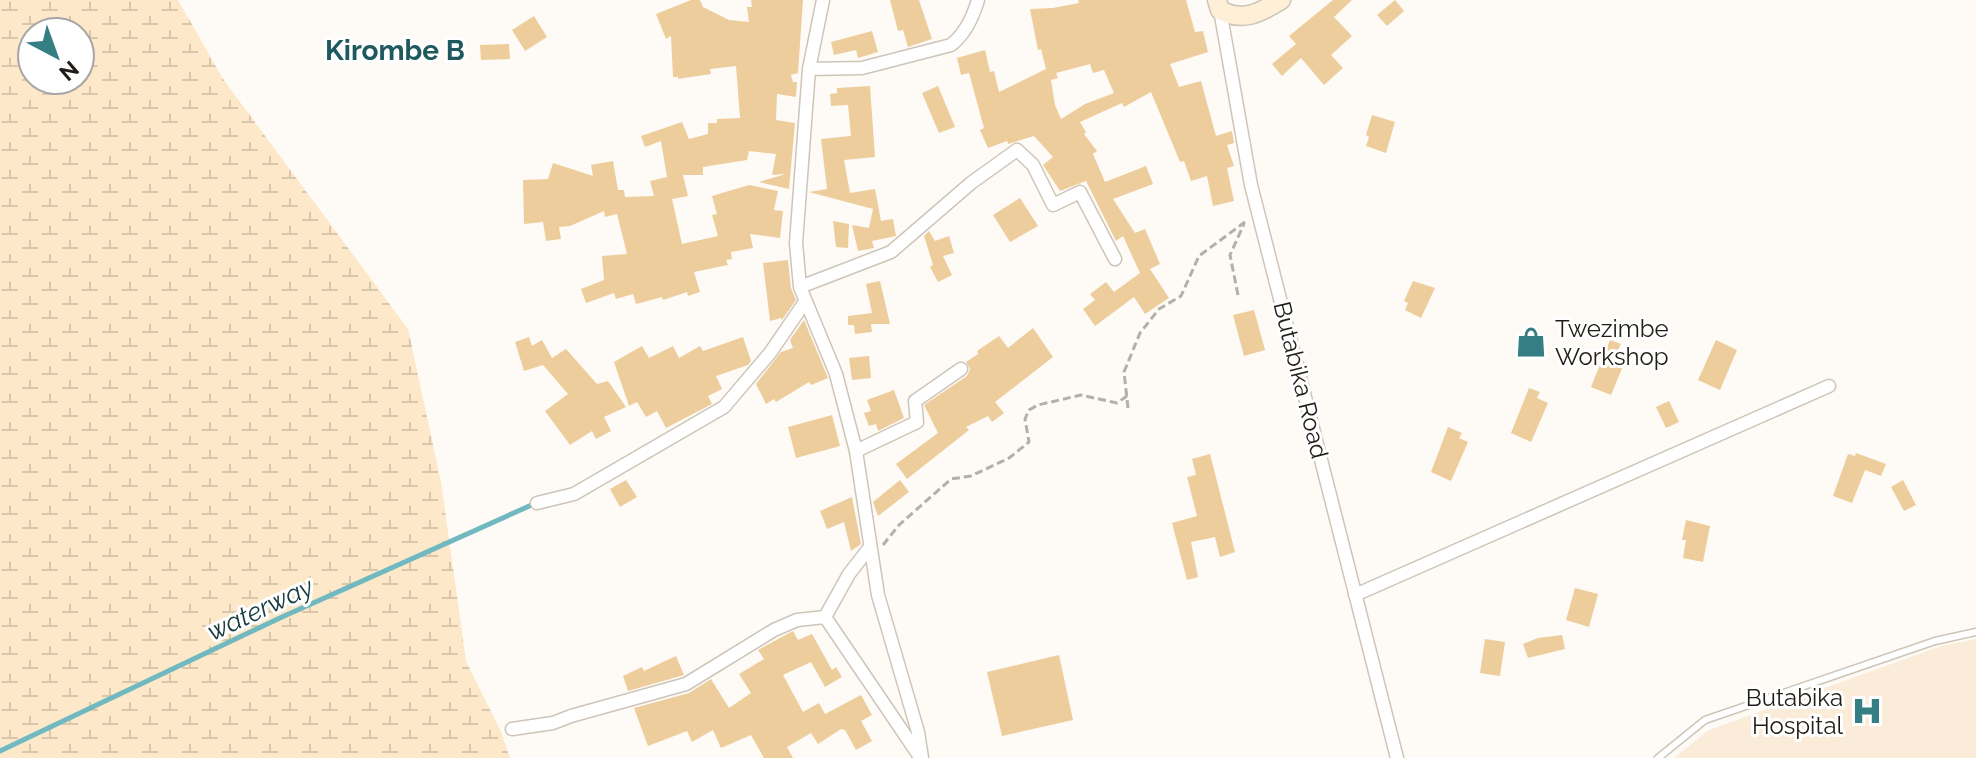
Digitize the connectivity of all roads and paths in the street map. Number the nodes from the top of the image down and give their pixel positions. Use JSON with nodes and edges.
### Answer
{"nodes":[{"id":1,"x":823,"y":0,"type":"edge"},
{"id":2,"x":978,"y":0,"type":"edge"},
{"id":3,"x":1281,"y":0,"type":"edge"},
{"id":4,"x":1219,"y":5,"type":"edge"},
{"id":5,"x":809,"y":69,"type":"junction"},
{"id":6,"x":1251,"y":185,"type":"junction"},
{"id":7,"x":1245,"y":222,"type":"junction"},
{"id":8,"x":1115,"y":259,"type":"dead end"},
{"id":9,"x":800,"y":287,"type":"junction"},
{"id":10,"x":1238,"y":295,"type":"dead end"},
{"id":11,"x":805,"y":302,"type":"junction"},
{"id":12,"x":961,"y":369,"type":"dead end"},
{"id":13,"x":1829,"y":386,"type":"dead end"},
{"id":14,"x":1127,"y":396,"type":"junction"},
{"id":15,"x":1128,"y":408,"type":"dead end"},
{"id":16,"x":856,"y":451,"type":"junction"},
{"id":17,"x":537,"y":503,"type":"dead end"},
{"id":18,"x":871,"y":554,"type":"junction"},
{"id":19,"x":1355,"y":595,"type":"junction"},
{"id":20,"x":825,"y":617,"type":"junction"},
{"id":21,"x":1976,"y":632,"type":"edge"},
{"id":22,"x":512,"y":729,"type":"dead end"},
{"id":23,"x":922,"y":758,"type":"edge"},
{"id":24,"x":1397,"y":758,"type":"edge"},
{"id":25,"x":1658,"y":758,"type":"edge"}],
"edges":[{"from":1,"to":5,"type":"street"},
{"from":2,"to":5,"type":"street"},
{"from":3,"to":4,"type":"main road"},
{"from":4,"to":6,"type":"street","name":"Butabika Road"},
{"from":5,"to":9,"type":"street"},
{"from":6,"to":7,"type":"path"},
{"from":6,"to":19,"type":"street","name":"Butabika Road"},
{"from":7,"to":10,"type":"path"},
{"from":7,"to":14,"type":"path"},
{"from":8,"to":9,"type":"street"},
{"from":9,"to":11,"type":"street"},
{"from":11,"to":16,"type":"street"},
{"from":11,"to":17,"type":"street"},
{"from":12,"to":16,"type":"street"},
{"from":13,"to":19,"type":"street"},
{"from":14,"to":15,"type":"path"},
{"from":14,"to":18,"type":"path"},
{"from":16,"to":18,"type":"street"},
{"from":18,"to":20,"type":"street"},
{"from":18,"to":23,"type":"street"},
{"from":19,"to":24,"type":"street","name":"Butabika Road"},
{"from":20,"to":22,"type":"street"},
{"from":20,"to":23,"type":"street"},
{"from":21,"to":25,"type":"lane"}]}
